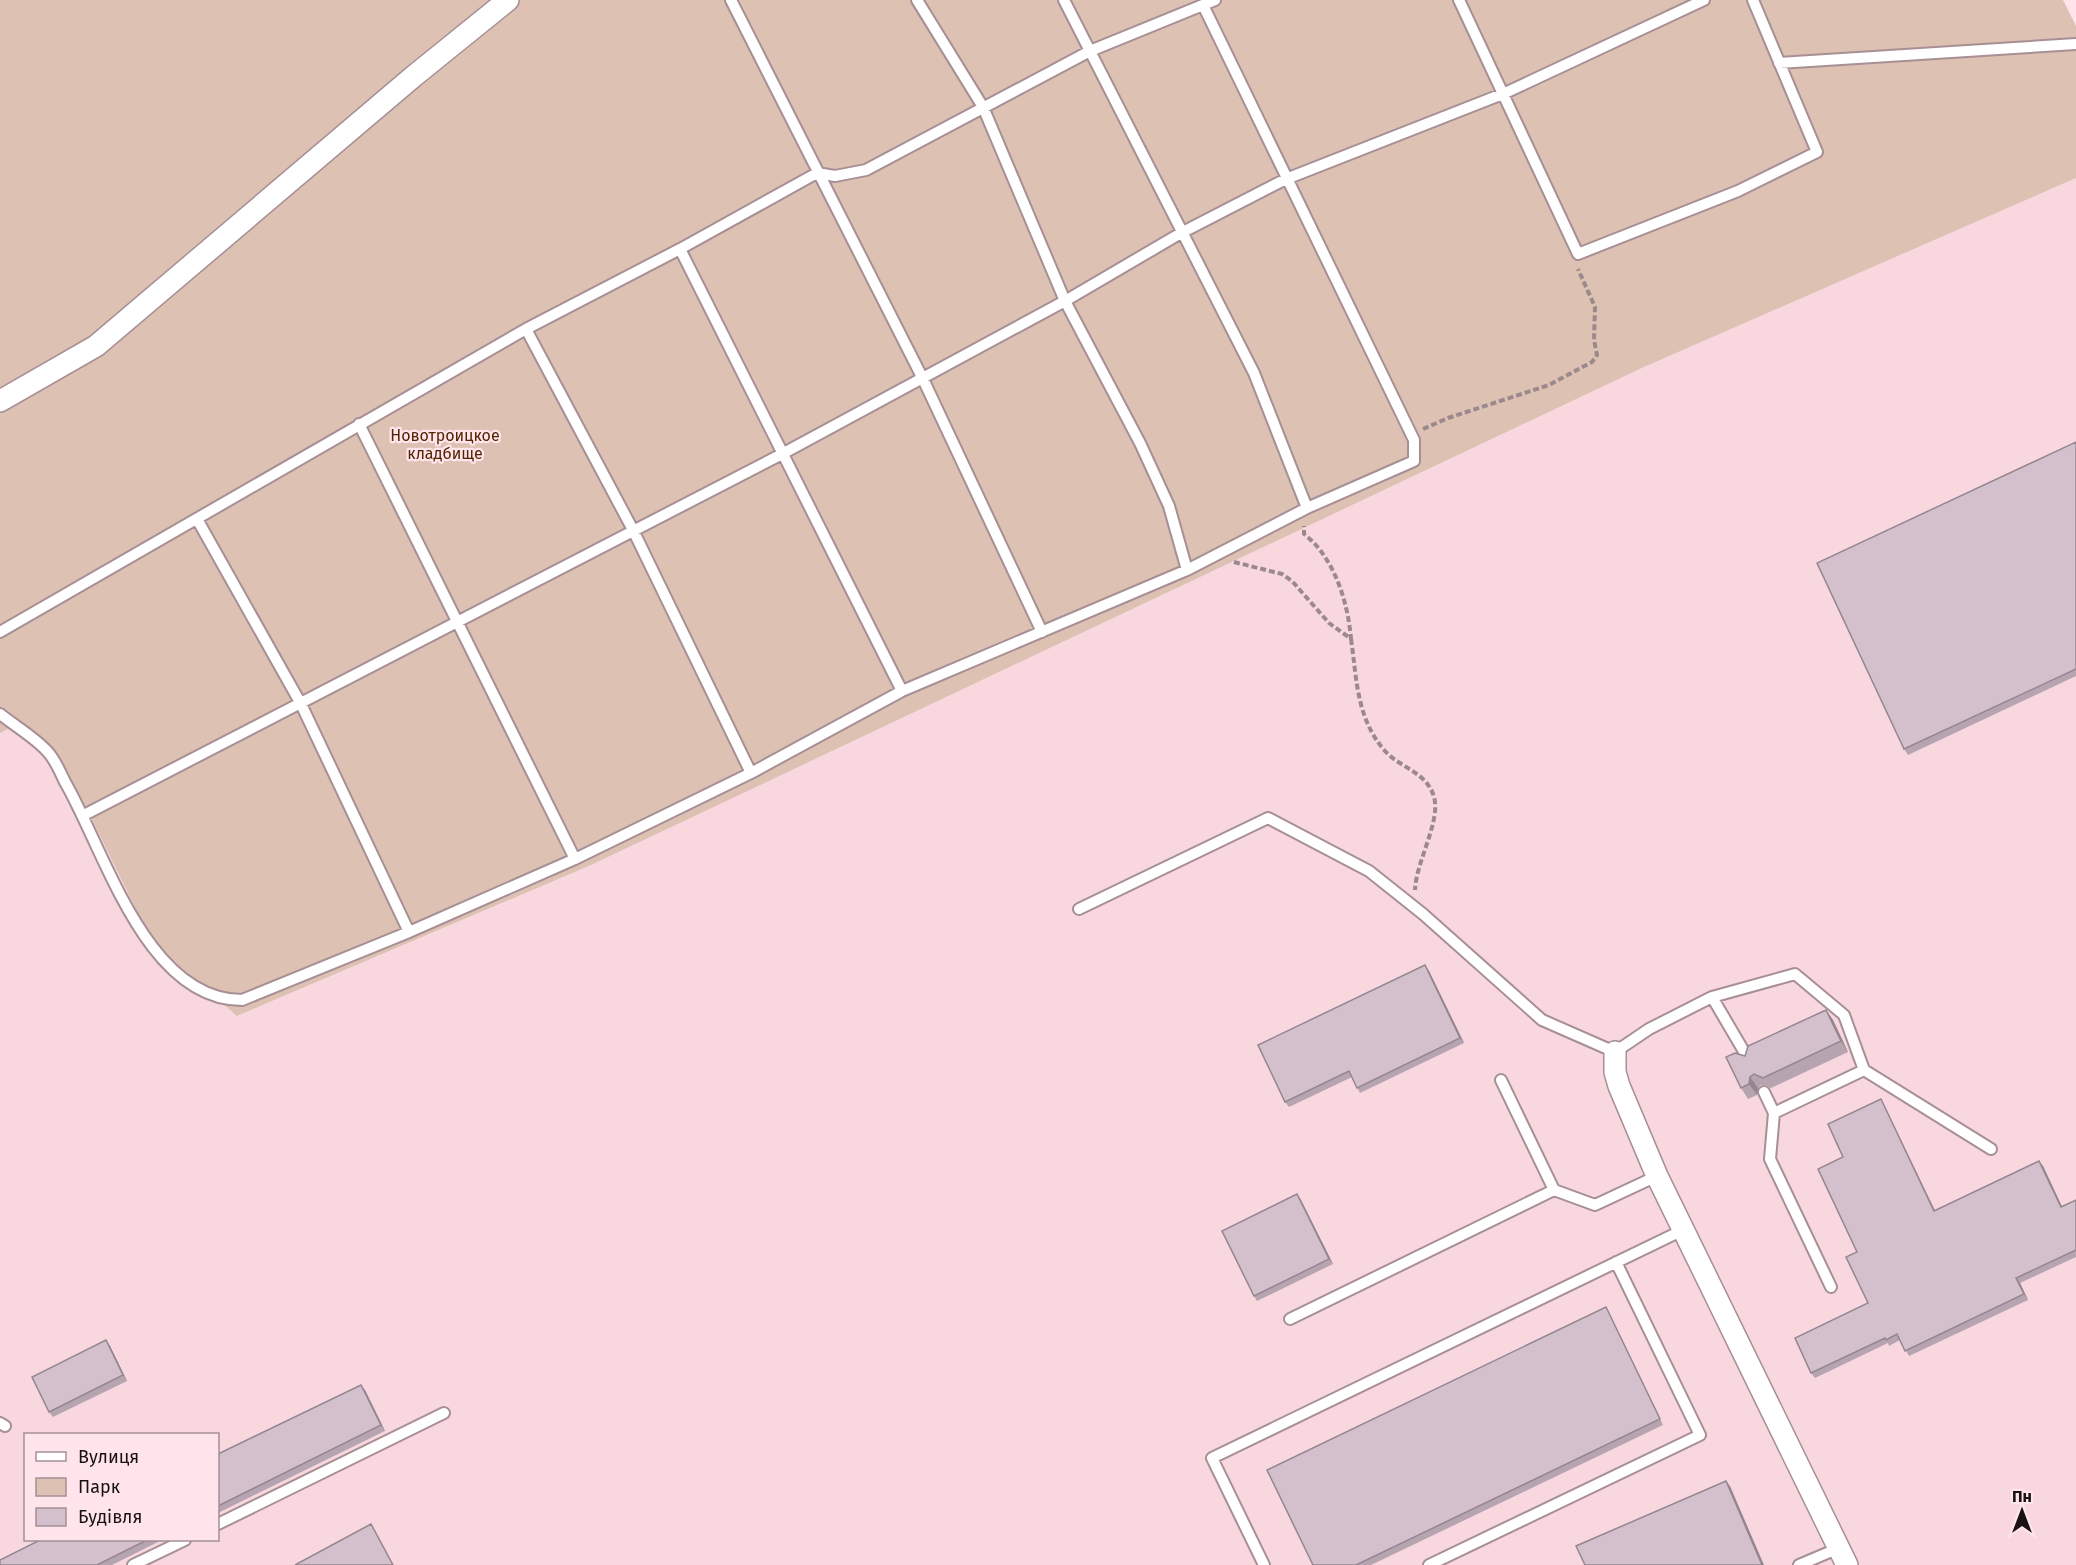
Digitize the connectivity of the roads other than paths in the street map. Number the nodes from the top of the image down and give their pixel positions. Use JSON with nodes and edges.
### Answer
{"nodes":[{"id":1,"x":508,"y":0,"type":"edge"},
{"id":2,"x":731,"y":0,"type":"edge"},
{"id":3,"x":917,"y":0,"type":"edge"},
{"id":4,"x":1064,"y":0,"type":"edge"},
{"id":5,"x":1215,"y":0,"type":"edge"},
{"id":6,"x":1459,"y":0,"type":"edge"},
{"id":7,"x":1704,"y":0,"type":"edge"},
{"id":8,"x":1753,"y":0,"type":"edge"},
{"id":9,"x":1203,"y":5,"type":"junction"},
{"id":10,"x":2076,"y":44,"type":"edge"},
{"id":11,"x":1090,"y":51,"type":"junction"},
{"id":12,"x":1779,"y":63,"type":"junction"},
{"id":13,"x":1505,"y":93,"type":"junction"},
{"id":14,"x":983,"y":106,"type":"junction"},
{"id":15,"x":817,"y":173,"type":"junction"},
{"id":16,"x":1286,"y":179,"type":"junction"},
{"id":17,"x":1180,"y":233,"type":"junction"},
{"id":18,"x":680,"y":249,"type":"junction"},
{"id":19,"x":1065,"y":301,"type":"junction"},
{"id":20,"x":526,"y":329,"type":"junction"},
{"id":21,"x":923,"y":379,"type":"junction"},
{"id":22,"x":0,"y":401,"type":"edge"},
{"id":23,"x":359,"y":424,"type":"junction"},
{"id":24,"x":782,"y":454,"type":"junction"},
{"id":25,"x":1307,"y":508,"type":"junction"},
{"id":26,"x":197,"y":519,"type":"junction"},
{"id":27,"x":633,"y":530,"type":"junction"},
{"id":28,"x":1187,"y":570,"type":"junction"},
{"id":29,"x":457,"y":621,"type":"junction"},
{"id":30,"x":0,"y":632,"type":"edge"},
{"id":31,"x":1042,"y":632,"type":"junction"},
{"id":32,"x":902,"y":691,"type":"junction"},
{"id":33,"x":301,"y":704,"type":"junction"},
{"id":34,"x":0,"y":714,"type":"edge"},
{"id":35,"x":751,"y":773,"type":"junction"},
{"id":36,"x":84,"y":815,"type":"junction"},
{"id":37,"x":575,"y":859,"type":"junction"},
{"id":38,"x":1079,"y":909,"type":"dead end"},
{"id":39,"x":409,"y":932,"type":"junction"},
{"id":40,"x":1712,"y":997,"type":"junction"},
{"id":41,"x":1615,"y":1052,"type":"junction"},
{"id":42,"x":1749,"y":1060,"type":"edge"},
{"id":43,"x":1864,"y":1070,"type":"junction"},
{"id":44,"x":1501,"y":1080,"type":"dead end"},
{"id":45,"x":1764,"y":1092,"type":"dead end"},
{"id":46,"x":1774,"y":1113,"type":"junction"},
{"id":47,"x":1991,"y":1149,"type":"dead end"},
{"id":48,"x":1657,"y":1176,"type":"junction"},
{"id":49,"x":1554,"y":1190,"type":"junction"},
{"id":50,"x":1683,"y":1230,"type":"junction"},
{"id":51,"x":1616,"y":1262,"type":"junction"},
{"id":52,"x":1832,"y":1287,"type":"dead end"},
{"id":53,"x":1290,"y":1319,"type":"dead end"},
{"id":54,"x":444,"y":1413,"type":"dead end"},
{"id":55,"x":219,"y":1524,"type":"edge"},
{"id":56,"x":181,"y":1541,"type":"edge"},
{"id":57,"x":1843,"y":1556,"type":"edge"},
{"id":58,"x":133,"y":1565,"type":"edge"},
{"id":59,"x":1264,"y":1565,"type":"edge"},
{"id":60,"x":1429,"y":1565,"type":"edge"},
{"id":61,"x":1799,"y":1565,"type":"edge"}],
"edges":[{"from":1,"to":22,"type":"street"},
{"from":2,"to":15,"type":"lane"},
{"from":3,"to":14,"type":"lane"},
{"from":4,"to":11,"type":"lane"},
{"from":5,"to":9,"type":"lane"},
{"from":6,"to":13,"type":"lane"},
{"from":7,"to":13,"type":"lane"},
{"from":8,"to":12,"type":"lane"},
{"from":9,"to":11,"type":"lane"},
{"from":9,"to":16,"type":"lane"},
{"from":10,"to":12,"type":"lane"},
{"from":11,"to":14,"type":"lane"},
{"from":11,"to":17,"type":"lane"},
{"from":12,"to":13,"type":"lane"},
{"from":13,"to":16,"type":"lane"},
{"from":14,"to":15,"type":"lane"},
{"from":14,"to":19,"type":"lane"},
{"from":15,"to":18,"type":"lane"},
{"from":15,"to":21,"type":"lane"},
{"from":16,"to":17,"type":"lane"},
{"from":16,"to":25,"type":"lane"},
{"from":17,"to":19,"type":"lane"},
{"from":17,"to":25,"type":"lane"},
{"from":18,"to":20,"type":"lane"},
{"from":18,"to":24,"type":"lane"},
{"from":19,"to":21,"type":"lane"},
{"from":19,"to":28,"type":"lane"},
{"from":20,"to":23,"type":"lane"},
{"from":20,"to":27,"type":"lane"},
{"from":21,"to":24,"type":"lane"},
{"from":21,"to":31,"type":"lane"},
{"from":23,"to":26,"type":"lane"},
{"from":23,"to":29,"type":"lane"},
{"from":24,"to":27,"type":"lane"},
{"from":24,"to":32,"type":"lane"},
{"from":25,"to":28,"type":"lane"},
{"from":26,"to":30,"type":"lane"},
{"from":26,"to":33,"type":"lane"},
{"from":27,"to":29,"type":"lane"},
{"from":27,"to":35,"type":"lane"},
{"from":28,"to":31,"type":"lane"},
{"from":29,"to":33,"type":"lane"},
{"from":29,"to":37,"type":"lane"},
{"from":31,"to":32,"type":"lane"},
{"from":32,"to":35,"type":"lane"},
{"from":33,"to":36,"type":"lane"},
{"from":33,"to":39,"type":"lane"},
{"from":34,"to":36,"type":"lane"},
{"from":35,"to":37,"type":"lane"},
{"from":36,"to":39,"type":"lane"},
{"from":37,"to":39,"type":"lane"},
{"from":38,"to":41,"type":"lane"},
{"from":40,"to":41,"type":"lane"},
{"from":40,"to":42,"type":"lane"},
{"from":40,"to":43,"type":"lane"},
{"from":41,"to":48,"type":"street"},
{"from":43,"to":46,"type":"lane"},
{"from":43,"to":47,"type":"lane"},
{"from":44,"to":49,"type":"lane"},
{"from":45,"to":46,"type":"lane"},
{"from":46,"to":52,"type":"lane"},
{"from":48,"to":49,"type":"lane"},
{"from":48,"to":50,"type":"street"},
{"from":49,"to":53,"type":"lane"},
{"from":50,"to":51,"type":"lane"},
{"from":50,"to":57,"type":"street"},
{"from":51,"to":59,"type":"lane"},
{"from":51,"to":60,"type":"lane"},
{"from":54,"to":55,"type":"lane"},
{"from":56,"to":58,"type":"lane"},
{"from":57,"to":61,"type":"lane"}]}
